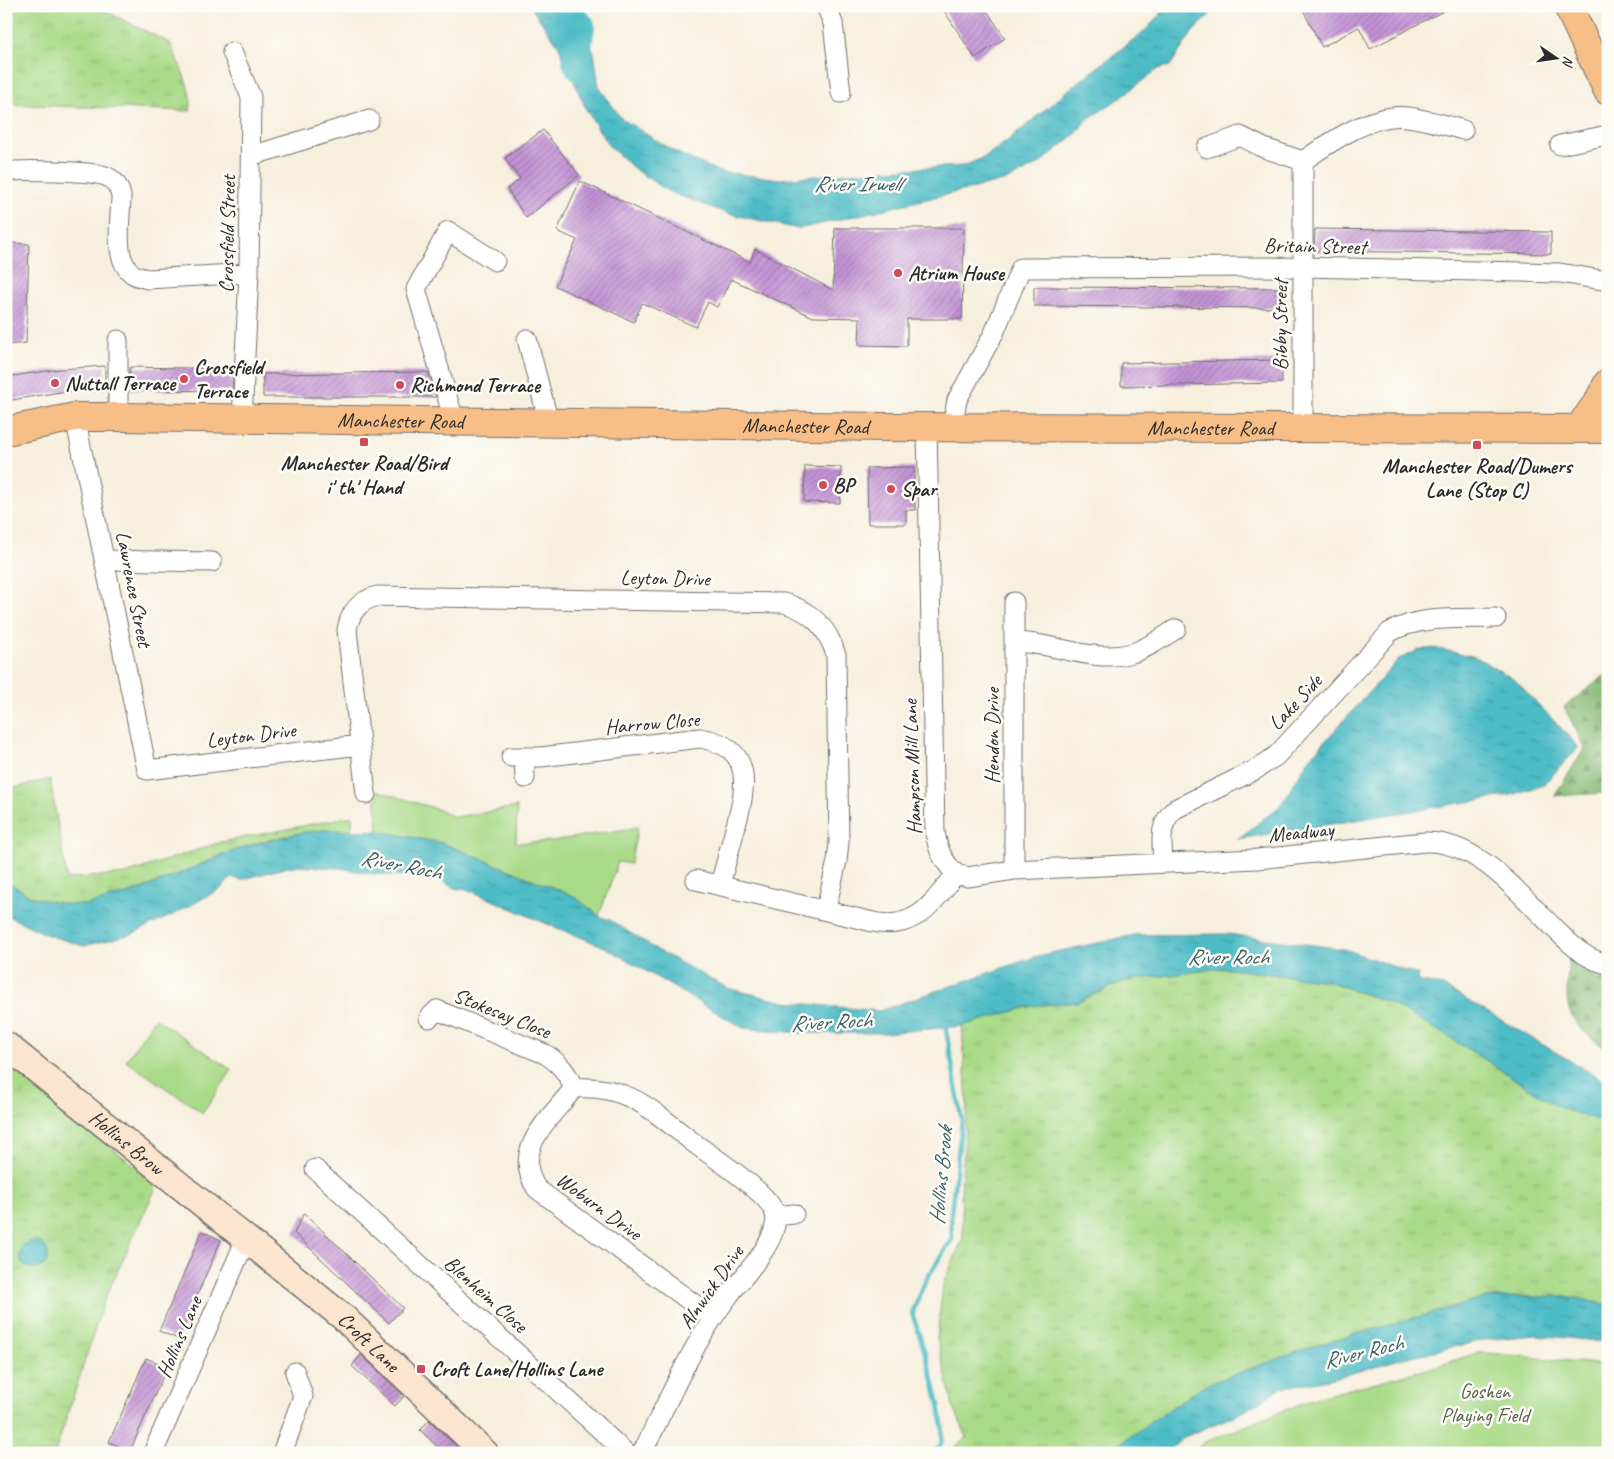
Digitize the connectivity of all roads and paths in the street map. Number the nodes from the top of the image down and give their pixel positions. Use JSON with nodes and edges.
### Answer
{"nodes":[{"id":1,"x":826,"y":6,"type":"edge"},
{"id":2,"x":1568,"y":6,"type":"edge"},
{"id":3,"x":232,"y":52,"type":"dead end"},
{"id":4,"x":1608,"y":91,"type":"edge"},
{"id":5,"x":841,"y":93,"type":"dead end"},
{"id":6,"x":369,"y":120,"type":"dead end"},
{"id":7,"x":1463,"y":130,"type":"dead end"},
{"id":8,"x":1608,"y":135,"type":"edge"},
{"id":9,"x":1560,"y":145,"type":"dead end"},
{"id":10,"x":1207,"y":148,"type":"dead end"},
{"id":11,"x":250,"y":156,"type":"junction"},
{"id":12,"x":1303,"y":160,"type":"junction"},
{"id":13,"x":8,"y":172,"type":"edge"},
{"id":14,"x":495,"y":262,"type":"dead end"},
{"id":15,"x":1303,"y":267,"type":"junction"},
{"id":16,"x":1021,"y":268,"type":"joint"},
{"id":17,"x":249,"y":273,"type":"junction"},
{"id":18,"x":1599,"y":279,"type":"edge"},
{"id":19,"x":527,"y":339,"type":"dead end"},
{"id":20,"x":118,"y":340,"type":"dead end"},
{"id":21,"x":1608,"y":383,"type":"edge"},
{"id":22,"x":75,"y":417,"type":"junction"},
{"id":23,"x":118,"y":417,"type":"junction"},
{"id":24,"x":242,"y":420,"type":"junction"},
{"id":25,"x":450,"y":422,"type":"junction"},
{"id":26,"x":549,"y":423,"type":"junction"},
{"id":27,"x":940,"y":427,"type":"junction"},
{"id":28,"x":1579,"y":428,"type":"junction"},
{"id":29,"x":1303,"y":429,"type":"junction"},
{"id":30,"x":1608,"y":429,"type":"edge"},
{"id":31,"x":6,"y":431,"type":"edge"},
{"id":32,"x":105,"y":560,"type":"junction"},
{"id":33,"x":212,"y":562,"type":"dead end"},
{"id":34,"x":1014,"y":602,"type":"dead end"},
{"id":35,"x":1496,"y":618,"type":"dead end"},
{"id":36,"x":1176,"y":629,"type":"dead end"},
{"id":37,"x":1014,"y":642,"type":"junction"},
{"id":38,"x":360,"y":745,"type":"junction"},
{"id":39,"x":147,"y":770,"type":"joint"},
{"id":40,"x":525,"y":778,"type":"dead end"},
{"id":41,"x":366,"y":794,"type":"dead end"},
{"id":42,"x":1163,"y":862,"type":"junction"},
{"id":43,"x":1014,"y":870,"type":"junction"},
{"id":44,"x":956,"y":874,"type":"junction"},
{"id":45,"x":696,"y":880,"type":"dead end"},
{"id":46,"x":720,"y":885,"type":"junction"},
{"id":47,"x":826,"y":909,"type":"junction"},
{"id":48,"x":1608,"y":964,"type":"edge"},
{"id":49,"x":429,"y":1018,"type":"dead end"},
{"id":50,"x":6,"y":1046,"type":"edge"},
{"id":51,"x":574,"y":1088,"type":"junction"},
{"id":52,"x":315,"y":1169,"type":"dead end"},
{"id":53,"x":246,"y":1238,"type":"junction"},
{"id":54,"x":712,"y":1317,"type":"junction"},
{"id":55,"x":295,"y":1372,"type":"dead end"},
{"id":56,"x":153,"y":1453,"type":"edge"},
{"id":57,"x":282,"y":1453,"type":"edge"},
{"id":58,"x":486,"y":1453,"type":"edge"},
{"id":59,"x":626,"y":1453,"type":"edge"},
{"id":60,"x":642,"y":1453,"type":"edge"}],
"edges":[{"from":1,"to":5,"type":"street"},
{"from":2,"to":4,"type":"main road"},
{"from":3,"to":11,"type":"street","name":"Crossfield Street"},
{"from":6,"to":11,"type":"street"},
{"from":7,"to":12,"type":"street"},
{"from":8,"to":9,"type":"street"},
{"from":10,"to":12,"type":"street"},
{"from":11,"to":17,"type":"street","name":"Crossfield Street"},
{"from":12,"to":15,"type":"street","name":"Bibby Street"},
{"from":13,"to":17,"type":"street"},
{"from":14,"to":25,"type":"street"},
{"from":15,"to":16,"type":"street","name":"Britain Street"},
{"from":15,"to":18,"type":"street","name":"Britain Street"},
{"from":15,"to":29,"type":"street","name":"Bibby Street"},
{"from":16,"to":27,"type":"street","name":"Hampson Mill Lane"},
{"from":17,"to":24,"type":"street","name":"Crossfield Street"},
{"from":19,"to":26,"type":"street"},
{"from":20,"to":23,"type":"street"},
{"from":21,"to":28,"type":"main road"},
{"from":22,"to":23,"type":"main road","name":"Manchester Road"},
{"from":22,"to":31,"type":"main road","name":"Manchester Road"},
{"from":22,"to":32,"type":"street","name":"Lawrence Street"},
{"from":23,"to":24,"type":"main road","name":"Manchester Road"},
{"from":24,"to":25,"type":"main road","name":"Manchester Road"},
{"from":25,"to":26,"type":"main road","name":"Manchester Road"},
{"from":26,"to":27,"type":"main road","name":"Manchester Road"},
{"from":27,"to":29,"type":"main road","name":"Manchester Road"},
{"from":27,"to":44,"type":"street","name":"Hampson Mill Lane"},
{"from":28,"to":29,"type":"main road","name":"Manchester Road"},
{"from":28,"to":30,"type":"main road","name":"Manchester Road"},
{"from":32,"to":33,"type":"street"},
{"from":32,"to":39,"type":"street","name":"Lawrence Street"},
{"from":34,"to":37,"type":"street","name":"Hendon Drive"},
{"from":35,"to":42,"type":"street","name":"Lake Side"},
{"from":36,"to":37,"type":"street"},
{"from":37,"to":43,"type":"street","name":"Hendon Drive"},
{"from":38,"to":39,"type":"street","name":"Leyton Drive"},
{"from":38,"to":41,"type":"street","name":"Leyton Drive"},
{"from":38,"to":47,"type":"street","name":"Leyton Drive"},
{"from":40,"to":46,"type":"street","name":"Harrow Close"},
{"from":42,"to":43,"type":"street","name":"Meadway"},
{"from":42,"to":48,"type":"street","name":"Meadway"},
{"from":43,"to":44,"type":"street","name":"Meadway"},
{"from":44,"to":47,"type":"street"},
{"from":45,"to":46,"type":"street"},
{"from":46,"to":47,"type":"street"},
{"from":49,"to":51,"type":"street","name":"Stokesay Close"},
{"from":50,"to":53,"type":"street","name":"Hollins Brow"},
{"from":51,"to":54,"type":"street","name":"Woburn Drive"},
{"from":51,"to":54,"type":"street","name":"Alnwick Drive"},
{"from":52,"to":59,"type":"street","name":"Blenheim Close"},
{"from":53,"to":56,"type":"street","name":"Hollins Lane"},
{"from":53,"to":58,"type":"street","name":"Croft Lane"},
{"from":54,"to":60,"type":"street","name":"Alnwick Drive"},
{"from":55,"to":57,"type":"street"}]}
